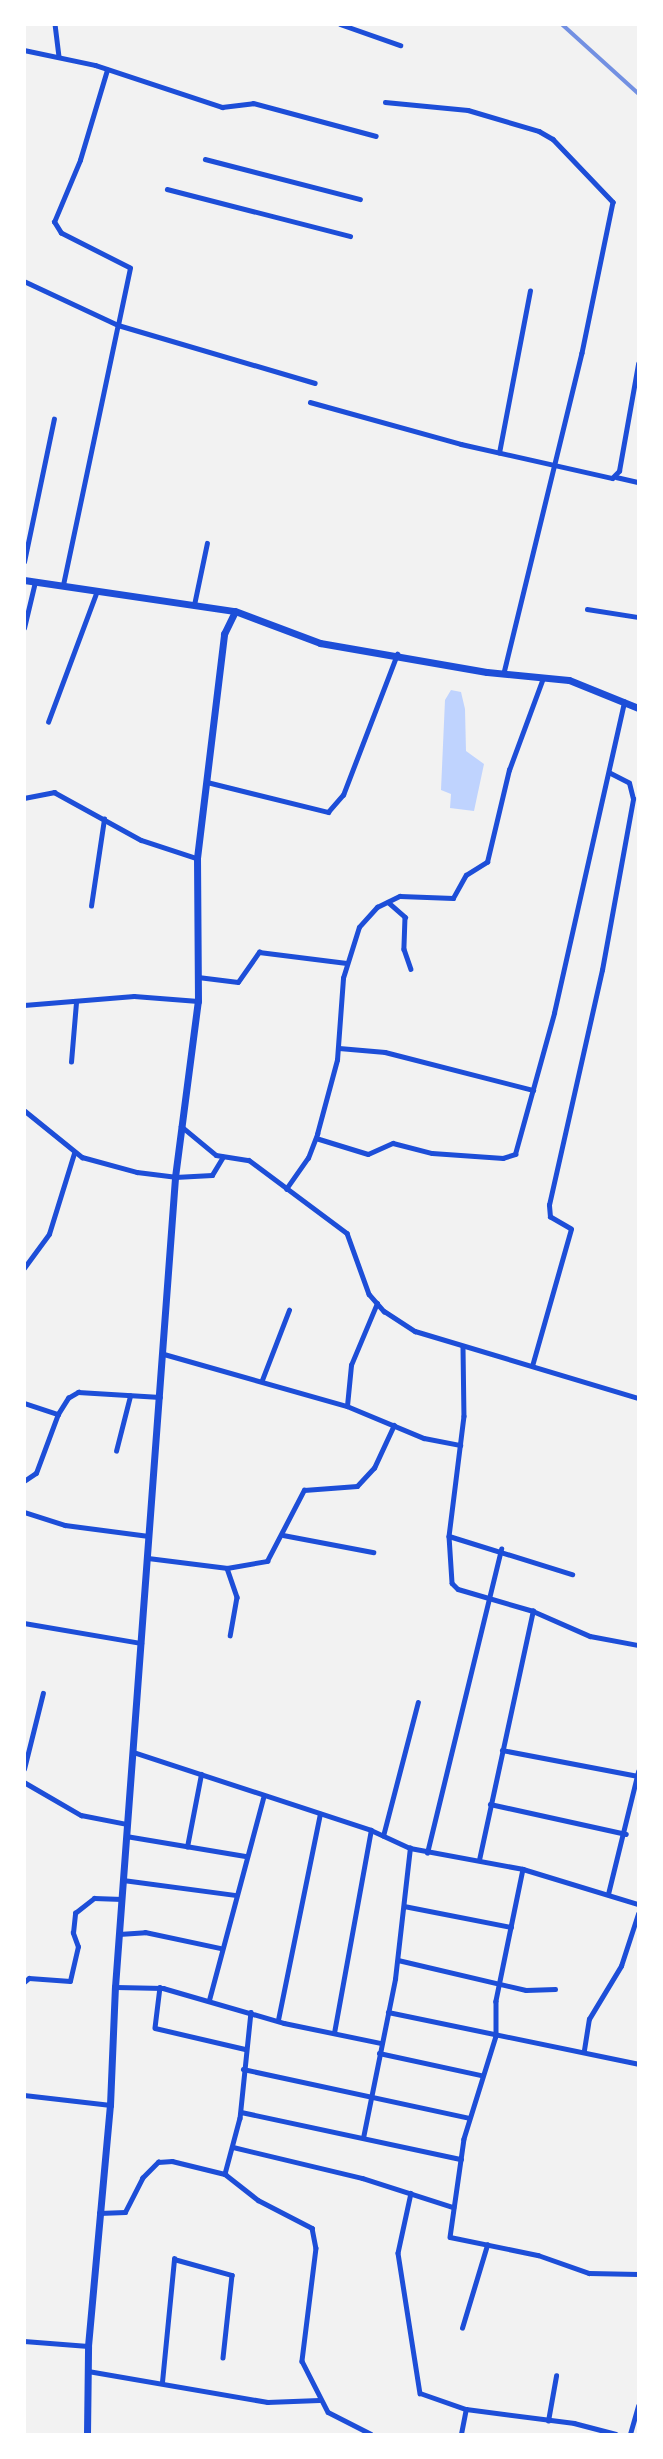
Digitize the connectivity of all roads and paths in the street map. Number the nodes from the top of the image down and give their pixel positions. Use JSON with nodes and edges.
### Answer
{"nodes":[{"id":1,"x":55,"y":24,"type":"edge"},
{"id":2,"x":340,"y":24,"type":"edge"},
{"id":3,"x":400,"y":45,"type":"dead end"},
{"id":4,"x":24,"y":50,"type":"edge"},
{"id":5,"x":59,"y":57,"type":"junction"},
{"id":6,"x":107,"y":71,"type":"junction"},
{"id":7,"x":385,"y":102,"type":"dead end"},
{"id":8,"x":376,"y":136,"type":"dead end"},
{"id":9,"x":205,"y":159,"type":"dead end"},
{"id":10,"x":167,"y":189,"type":"dead end"},
{"id":11,"x":360,"y":199,"type":"dead end"},
{"id":12,"x":351,"y":236,"type":"dead end"},
{"id":13,"x":24,"y":281,"type":"edge"},
{"id":14,"x":530,"y":291,"type":"dead end"},
{"id":15,"x":118,"y":325,"type":"junction"},
{"id":16,"x":639,"y":365,"type":"edge"},
{"id":17,"x":315,"y":383,"type":"dead end"},
{"id":18,"x":310,"y":402,"type":"dead end"},
{"id":19,"x":54,"y":419,"type":"dead end"},
{"id":20,"x":499,"y":453,"type":"junction"},
{"id":21,"x":556,"y":466,"type":"junction"},
{"id":22,"x":616,"y":477,"type":"junction"},
{"id":23,"x":639,"y":482,"type":"edge"},
{"id":24,"x":207,"y":543,"type":"dead end"},
{"id":25,"x":24,"y":562,"type":"edge"},
{"id":26,"x":24,"y":580,"type":"edge"},
{"id":27,"x":35,"y":582,"type":"junction"},
{"id":28,"x":62,"y":586,"type":"junction"},
{"id":29,"x":98,"y":591,"type":"junction"},
{"id":30,"x":194,"y":605,"type":"junction"},
{"id":31,"x":587,"y":609,"type":"dead end"},
{"id":32,"x":235,"y":611,"type":"junction"},
{"id":33,"x":639,"y":617,"type":"edge"},
{"id":34,"x":24,"y":628,"type":"edge"},
{"id":35,"x":397,"y":654,"type":"junction"},
{"id":36,"x":504,"y":674,"type":"junction"},
{"id":37,"x":543,"y":677,"type":"junction"},
{"id":38,"x":624,"y":701,"type":"junction"},
{"id":39,"x":638,"y":706,"type":"edge"},
{"id":40,"x":48,"y":722,"type":"dead end"},
{"id":41,"x":609,"y":773,"type":"junction"},
{"id":42,"x":206,"y":782,"type":"junction"},
{"id":43,"x":24,"y":798,"type":"edge"},
{"id":44,"x":104,"y":819,"type":"junction"},
{"id":45,"x":197,"y":858,"type":"junction"},
{"id":46,"x":387,"y":902,"type":"junction"},
{"id":47,"x":90,"y":906,"type":"dead end"},
{"id":48,"x":346,"y":963,"type":"junction"},
{"id":49,"x":411,"y":969,"type":"dead end"},
{"id":50,"x":198,"y":977,"type":"junction"},
{"id":51,"x":198,"y":1001,"type":"junction"},
{"id":52,"x":76,"y":1002,"type":"junction"},
{"id":53,"x":24,"y":1004,"type":"edge"},
{"id":54,"x":339,"y":1048,"type":"junction"},
{"id":55,"x":71,"y":1062,"type":"dead end"},
{"id":56,"x":533,"y":1090,"type":"junction"},
{"id":57,"x":24,"y":1110,"type":"edge"},
{"id":58,"x":180,"y":1125,"type":"junction"},
{"id":59,"x":316,"y":1138,"type":"junction"},
{"id":60,"x":74,"y":1153,"type":"junction"},
{"id":61,"x":223,"y":1157,"type":"junction"},
{"id":62,"x":175,"y":1177,"type":"junction"},
{"id":63,"x":286,"y":1189,"type":"junction"},
{"id":64,"x":24,"y":1268,"type":"edge"},
{"id":65,"x":377,"y":1303,"type":"junction"},
{"id":66,"x":289,"y":1310,"type":"dead end"},
{"id":67,"x":463,"y":1347,"type":"junction"},
{"id":68,"x":164,"y":1354,"type":"junction"},
{"id":69,"x":532,"y":1366,"type":"junction"},
{"id":70,"x":262,"y":1380,"type":"junction"},
{"id":71,"x":130,"y":1396,"type":"junction"},
{"id":72,"x":161,"y":1397,"type":"junction"},
{"id":73,"x":639,"y":1398,"type":"edge"},
{"id":74,"x":24,"y":1403,"type":"edge"},
{"id":75,"x":347,"y":1406,"type":"junction"},
{"id":76,"x":58,"y":1414,"type":"junction"},
{"id":77,"x":394,"y":1426,"type":"junction"},
{"id":78,"x":460,"y":1445,"type":"junction"},
{"id":79,"x":116,"y":1451,"type":"dead end"},
{"id":80,"x":24,"y":1481,"type":"edge"},
{"id":81,"x":24,"y":1512,"type":"edge"},
{"id":82,"x":283,"y":1535,"type":"junction"},
{"id":83,"x":149,"y":1536,"type":"junction"},
{"id":84,"x":449,"y":1536,"type":"junction"},
{"id":85,"x":501,"y":1549,"type":"junction"},
{"id":86,"x":373,"y":1552,"type":"dead end"},
{"id":87,"x":148,"y":1558,"type":"junction"},
{"id":88,"x":227,"y":1567,"type":"junction"},
{"id":89,"x":572,"y":1574,"type":"dead end"},
{"id":90,"x":488,"y":1598,"type":"junction"},
{"id":91,"x":533,"y":1611,"type":"junction"},
{"id":92,"x":24,"y":1623,"type":"edge"},
{"id":93,"x":230,"y":1635,"type":"dead end"},
{"id":94,"x":143,"y":1643,"type":"junction"},
{"id":95,"x":639,"y":1645,"type":"edge"},
{"id":96,"x":43,"y":1693,"type":"dead end"},
{"id":97,"x":418,"y":1702,"type":"dead end"},
{"id":98,"x":502,"y":1750,"type":"junction"},
{"id":99,"x":132,"y":1751,"type":"junction"},
{"id":100,"x":24,"y":1769,"type":"edge"},
{"id":101,"x":201,"y":1774,"type":"junction"},
{"id":102,"x":638,"y":1774,"type":"edge"},
{"id":103,"x":24,"y":1782,"type":"edge"},
{"id":104,"x":263,"y":1798,"type":"junction"},
{"id":105,"x":490,"y":1804,"type":"junction"},
{"id":106,"x":320,"y":1814,"type":"junction"},
{"id":107,"x":127,"y":1824,"type":"junction"},
{"id":108,"x":371,"y":1830,"type":"junction"},
{"id":109,"x":626,"y":1834,"type":"junction"},
{"id":110,"x":126,"y":1836,"type":"junction"},
{"id":111,"x":383,"y":1836,"type":"junction"},
{"id":112,"x":187,"y":1847,"type":"junction"},
{"id":113,"x":410,"y":1849,"type":"junction"},
{"id":114,"x":427,"y":1853,"type":"junction"},
{"id":115,"x":246,"y":1856,"type":"junction"},
{"id":116,"x":479,"y":1860,"type":"junction"},
{"id":117,"x":523,"y":1869,"type":"junction"},
{"id":118,"x":123,"y":1880,"type":"junction"},
{"id":119,"x":608,"y":1894,"type":"junction"},
{"id":120,"x":236,"y":1895,"type":"junction"},
{"id":121,"x":122,"y":1899,"type":"junction"},
{"id":122,"x":639,"y":1904,"type":"edge"},
{"id":123,"x":404,"y":1906,"type":"junction"},
{"id":124,"x":639,"y":1914,"type":"edge"},
{"id":125,"x":511,"y":1927,"type":"junction"},
{"id":126,"x":119,"y":1934,"type":"junction"},
{"id":127,"x":220,"y":1948,"type":"junction"},
{"id":128,"x":398,"y":1960,"type":"junction"},
{"id":129,"x":24,"y":1982,"type":"edge"},
{"id":130,"x":500,"y":1984,"type":"junction"},
{"id":131,"x":115,"y":1987,"type":"junction"},
{"id":132,"x":160,"y":1987,"type":"junction"},
{"id":133,"x":555,"y":1989,"type":"dead end"},
{"id":134,"x":209,"y":2000,"type":"junction"},
{"id":135,"x":251,"y":2012,"type":"junction"},
{"id":136,"x":388,"y":2012,"type":"junction"},
{"id":137,"x":278,"y":2020,"type":"junction"},
{"id":138,"x":496,"y":2032,"type":"junction"},
{"id":139,"x":334,"y":2033,"type":"junction"},
{"id":140,"x":381,"y":2043,"type":"junction"},
{"id":141,"x":245,"y":2049,"type":"junction"},
{"id":142,"x":584,"y":2050,"type":"junction"},
{"id":143,"x":379,"y":2053,"type":"junction"},
{"id":144,"x":639,"y":2064,"type":"edge"},
{"id":145,"x":243,"y":2069,"type":"junction"},
{"id":146,"x":481,"y":2075,"type":"junction"},
{"id":147,"x":24,"y":2095,"type":"edge"},
{"id":148,"x":372,"y":2096,"type":"junction"},
{"id":149,"x":110,"y":2105,"type":"junction"},
{"id":150,"x":240,"y":2112,"type":"junction"},
{"id":151,"x":469,"y":2118,"type":"junction"},
{"id":152,"x":363,"y":2138,"type":"junction"},
{"id":153,"x":233,"y":2147,"type":"junction"},
{"id":154,"x":461,"y":2159,"type":"junction"},
{"id":155,"x":225,"y":2174,"type":"junction"},
{"id":156,"x":411,"y":2193,"type":"junction"},
{"id":157,"x":453,"y":2207,"type":"junction"},
{"id":158,"x":98,"y":2213,"type":"junction"},
{"id":159,"x":487,"y":2245,"type":"junction"},
{"id":160,"x":639,"y":2274,"type":"edge"},
{"id":161,"x":462,"y":2328,"type":"dead end"},
{"id":162,"x":24,"y":2341,"type":"edge"},
{"id":163,"x":88,"y":2346,"type":"junction"},
{"id":164,"x":223,"y":2358,"type":"dead end"},
{"id":165,"x":88,"y":2371,"type":"junction"},
{"id":166,"x":556,"y":2376,"type":"dead end"},
{"id":167,"x":162,"y":2382,"type":"junction"},
{"id":168,"x":318,"y":2400,"type":"junction"},
{"id":169,"x":639,"y":2406,"type":"edge"},
{"id":170,"x":466,"y":2409,"type":"junction"},
{"id":171,"x":548,"y":2421,"type":"junction"},
{"id":172,"x":354,"y":2431,"type":"edge"},
{"id":173,"x":87,"y":2434,"type":"edge"},
{"id":174,"x":371,"y":2434,"type":"edge"},
{"id":175,"x":461,"y":2434,"type":"edge"},
{"id":176,"x":616,"y":2434,"type":"edge"},
{"id":177,"x":629,"y":2434,"type":"edge"}],
"edges":[{"from":1,"to":5,"type":"street"},
{"from":2,"to":3,"type":"street"},
{"from":4,"to":5,"type":"street"},
{"from":5,"to":6,"type":"street"},
{"from":6,"to":8,"type":"street"},
{"from":6,"to":15,"type":"street"},
{"from":7,"to":21,"type":"street"},
{"from":9,"to":11,"type":"street"},
{"from":10,"to":12,"type":"street"},
{"from":13,"to":15,"type":"street"},
{"from":14,"to":20,"type":"street"},
{"from":15,"to":17,"type":"street"},
{"from":15,"to":28,"type":"street"},
{"from":16,"to":22,"type":"street"},
{"from":18,"to":20,"type":"street"},
{"from":19,"to":25,"type":"street"},
{"from":20,"to":21,"type":"street"},
{"from":21,"to":22,"type":"street"},
{"from":21,"to":36,"type":"street"},
{"from":22,"to":23,"type":"street"},
{"from":24,"to":30,"type":"street"},
{"from":26,"to":27,"type":"main road"},
{"from":27,"to":28,"type":"main road"},
{"from":27,"to":34,"type":"street"},
{"from":28,"to":29,"type":"main road"},
{"from":29,"to":30,"type":"main road"},
{"from":29,"to":40,"type":"street"},
{"from":30,"to":32,"type":"main road"},
{"from":31,"to":33,"type":"street"},
{"from":32,"to":35,"type":"main road"},
{"from":32,"to":42,"type":"main road"},
{"from":35,"to":36,"type":"main road"},
{"from":35,"to":42,"type":"street"},
{"from":36,"to":37,"type":"main road"},
{"from":37,"to":38,"type":"main road"},
{"from":37,"to":46,"type":"street"},
{"from":38,"to":39,"type":"main road"},
{"from":38,"to":41,"type":"street"},
{"from":41,"to":56,"type":"street"},
{"from":41,"to":69,"type":"street"},
{"from":42,"to":45,"type":"main road"},
{"from":43,"to":44,"type":"street"},
{"from":44,"to":45,"type":"street"},
{"from":44,"to":47,"type":"street"},
{"from":45,"to":50,"type":"main road"},
{"from":46,"to":48,"type":"street"},
{"from":46,"to":49,"type":"street"},
{"from":48,"to":50,"type":"street"},
{"from":48,"to":54,"type":"street"},
{"from":50,"to":51,"type":"main road"},
{"from":51,"to":52,"type":"street"},
{"from":51,"to":58,"type":"main road"},
{"from":52,"to":53,"type":"street"},
{"from":52,"to":55,"type":"street"},
{"from":54,"to":56,"type":"street"},
{"from":54,"to":59,"type":"street"},
{"from":56,"to":59,"type":"street"},
{"from":57,"to":60,"type":"street"},
{"from":58,"to":61,"type":"street"},
{"from":58,"to":62,"type":"main road"},
{"from":59,"to":63,"type":"street"},
{"from":60,"to":62,"type":"street"},
{"from":60,"to":64,"type":"street"},
{"from":61,"to":62,"type":"street"},
{"from":61,"to":63,"type":"street"},
{"from":62,"to":68,"type":"main road"},
{"from":63,"to":65,"type":"street"},
{"from":65,"to":67,"type":"street"},
{"from":65,"to":75,"type":"street"},
{"from":66,"to":70,"type":"street"},
{"from":67,"to":69,"type":"street"},
{"from":67,"to":78,"type":"street"},
{"from":68,"to":70,"type":"street"},
{"from":68,"to":72,"type":"main road"},
{"from":69,"to":73,"type":"street"},
{"from":70,"to":75,"type":"street"},
{"from":71,"to":72,"type":"street"},
{"from":71,"to":76,"type":"street"},
{"from":71,"to":79,"type":"street"},
{"from":72,"to":83,"type":"main road"},
{"from":74,"to":76,"type":"street"},
{"from":75,"to":77,"type":"street"},
{"from":76,"to":80,"type":"street"},
{"from":77,"to":78,"type":"street"},
{"from":77,"to":82,"type":"street"},
{"from":78,"to":84,"type":"street"},
{"from":81,"to":83,"type":"street"},
{"from":82,"to":86,"type":"street"},
{"from":82,"to":88,"type":"street"},
{"from":83,"to":87,"type":"main road"},
{"from":84,"to":85,"type":"street"},
{"from":84,"to":90,"type":"street"},
{"from":85,"to":89,"type":"street"},
{"from":85,"to":90,"type":"street"},
{"from":87,"to":88,"type":"street"},
{"from":87,"to":94,"type":"main road"},
{"from":88,"to":93,"type":"street"},
{"from":90,"to":91,"type":"street"},
{"from":90,"to":114,"type":"street"},
{"from":91,"to":95,"type":"street"},
{"from":91,"to":98,"type":"street"},
{"from":92,"to":94,"type":"street"},
{"from":94,"to":99,"type":"main road"},
{"from":96,"to":100,"type":"street"},
{"from":97,"to":111,"type":"street"},
{"from":98,"to":102,"type":"street"},
{"from":98,"to":105,"type":"street"},
{"from":99,"to":101,"type":"street"},
{"from":99,"to":107,"type":"main road"},
{"from":101,"to":104,"type":"street"},
{"from":101,"to":112,"type":"street"},
{"from":102,"to":109,"type":"street"},
{"from":103,"to":107,"type":"street"},
{"from":104,"to":106,"type":"street"},
{"from":104,"to":115,"type":"street"},
{"from":105,"to":109,"type":"street"},
{"from":105,"to":116,"type":"street"},
{"from":106,"to":108,"type":"street"},
{"from":106,"to":137,"type":"street"},
{"from":107,"to":110,"type":"main road"},
{"from":108,"to":111,"type":"street"},
{"from":108,"to":139,"type":"street"},
{"from":109,"to":119,"type":"street"},
{"from":110,"to":112,"type":"street"},
{"from":110,"to":118,"type":"main road"},
{"from":111,"to":113,"type":"street"},
{"from":112,"to":115,"type":"street"},
{"from":113,"to":114,"type":"street"},
{"from":113,"to":123,"type":"street"},
{"from":114,"to":116,"type":"street"},
{"from":115,"to":120,"type":"street"},
{"from":116,"to":117,"type":"street"},
{"from":117,"to":119,"type":"street"},
{"from":117,"to":125,"type":"street"},
{"from":118,"to":120,"type":"street"},
{"from":118,"to":121,"type":"main road"},
{"from":119,"to":122,"type":"street"},
{"from":120,"to":127,"type":"street"},
{"from":121,"to":126,"type":"main road"},
{"from":121,"to":129,"type":"street"},
{"from":123,"to":125,"type":"street"},
{"from":123,"to":128,"type":"street"},
{"from":124,"to":142,"type":"street"},
{"from":125,"to":130,"type":"street"},
{"from":126,"to":127,"type":"street"},
{"from":126,"to":131,"type":"main road"},
{"from":127,"to":134,"type":"street"},
{"from":128,"to":130,"type":"street"},
{"from":128,"to":136,"type":"street"},
{"from":130,"to":133,"type":"street"},
{"from":130,"to":138,"type":"street"},
{"from":131,"to":132,"type":"street"},
{"from":131,"to":149,"type":"main road"},
{"from":132,"to":134,"type":"street"},
{"from":132,"to":141,"type":"street"},
{"from":134,"to":135,"type":"street"},
{"from":135,"to":137,"type":"street"},
{"from":135,"to":141,"type":"street"},
{"from":136,"to":138,"type":"street"},
{"from":136,"to":140,"type":"street"},
{"from":137,"to":139,"type":"street"},
{"from":138,"to":142,"type":"street"},
{"from":138,"to":146,"type":"street"},
{"from":139,"to":140,"type":"street"},
{"from":140,"to":143,"type":"street"},
{"from":141,"to":145,"type":"street"},
{"from":142,"to":144,"type":"street"},
{"from":143,"to":146,"type":"street"},
{"from":143,"to":148,"type":"street"},
{"from":145,"to":148,"type":"street"},
{"from":145,"to":150,"type":"street"},
{"from":146,"to":151,"type":"street"},
{"from":147,"to":149,"type":"street"},
{"from":148,"to":151,"type":"street"},
{"from":148,"to":152,"type":"street"},
{"from":149,"to":158,"type":"main road"},
{"from":150,"to":152,"type":"street"},
{"from":150,"to":153,"type":"street"},
{"from":151,"to":154,"type":"street"},
{"from":152,"to":154,"type":"street"},
{"from":153,"to":155,"type":"street"},
{"from":153,"to":156,"type":"street"},
{"from":154,"to":157,"type":"street"},
{"from":155,"to":158,"type":"street"},
{"from":155,"to":168,"type":"street"},
{"from":156,"to":157,"type":"street"},
{"from":156,"to":170,"type":"street"},
{"from":157,"to":159,"type":"street"},
{"from":158,"to":163,"type":"main road"},
{"from":159,"to":160,"type":"street"},
{"from":159,"to":161,"type":"street"},
{"from":162,"to":163,"type":"street"},
{"from":163,"to":165,"type":"main road"},
{"from":164,"to":167,"type":"street"},
{"from":165,"to":167,"type":"street"},
{"from":165,"to":173,"type":"main road"},
{"from":166,"to":171,"type":"street"},
{"from":167,"to":168,"type":"street"},
{"from":168,"to":172,"type":"street"},
{"from":169,"to":177,"type":"street"},
{"from":170,"to":171,"type":"street"},
{"from":170,"to":175,"type":"street"},
{"from":171,"to":176,"type":"street"},
{"from":172,"to":174,"type":"street"}]}
